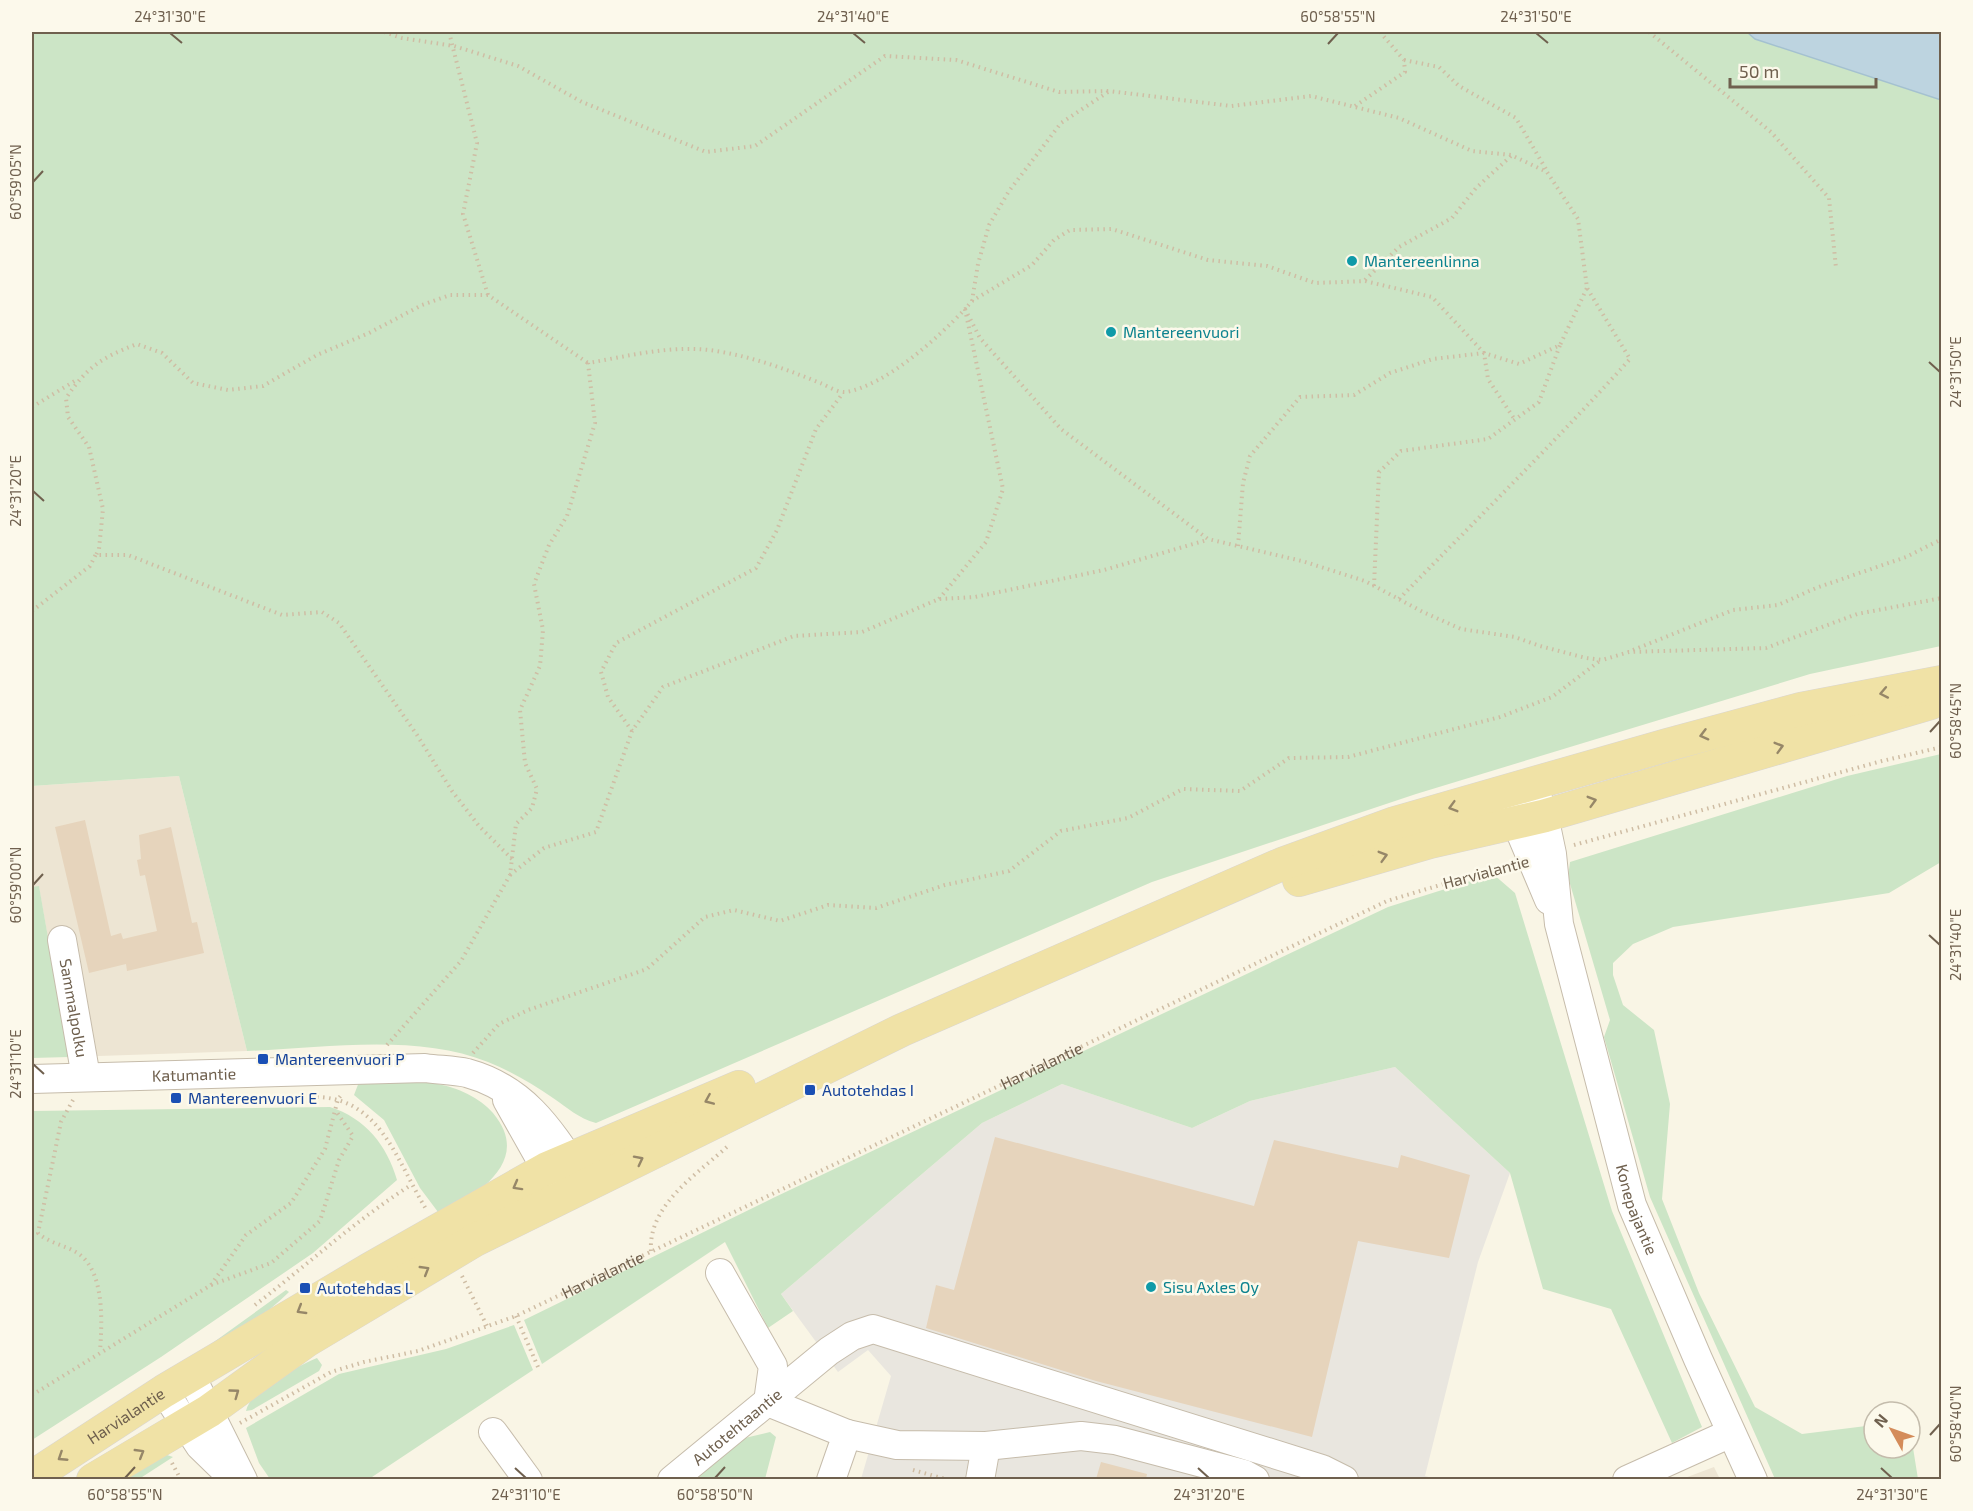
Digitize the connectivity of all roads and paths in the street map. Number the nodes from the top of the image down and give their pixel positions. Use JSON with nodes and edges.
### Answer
{"nodes":[{"id":1,"x":384,"y":32,"type":"edge"},
{"id":2,"x":449,"y":32,"type":"edge"},
{"id":3,"x":1380,"y":32,"type":"edge"},
{"id":4,"x":1649,"y":32,"type":"edge"},
{"id":5,"x":454,"y":46,"type":"junction"},
{"id":6,"x":1404,"y":60,"type":"junction"},
{"id":7,"x":1109,"y":91,"type":"junction"},
{"id":8,"x":1355,"y":106,"type":"junction"},
{"id":9,"x":1511,"y":155,"type":"junction"},
{"id":10,"x":1547,"y":172,"type":"junction"},
{"id":11,"x":1836,"y":268,"type":"dead end"},
{"id":12,"x":1365,"y":280,"type":"junction"},
{"id":13,"x":1587,"y":288,"type":"junction"},
{"id":14,"x":488,"y":295,"type":"junction"},
{"id":15,"x":972,"y":301,"type":"junction"},
{"id":16,"x":965,"y":309,"type":"junction"},
{"id":17,"x":1560,"y":345,"type":"junction"},
{"id":18,"x":1484,"y":353,"type":"junction"},
{"id":19,"x":588,"y":363,"type":"junction"},
{"id":20,"x":81,"y":377,"type":"junction"},
{"id":21,"x":843,"y":393,"type":"junction"},
{"id":22,"x":32,"y":407,"type":"edge"},
{"id":23,"x":1515,"y":420,"type":"junction"},
{"id":24,"x":1208,"y":539,"type":"junction"},
{"id":25,"x":1941,"y":539,"type":"edge"},
{"id":26,"x":1238,"y":546,"type":"junction"},
{"id":27,"x":96,"y":555,"type":"junction"},
{"id":28,"x":1374,"y":586,"type":"junction"},
{"id":29,"x":1941,"y":598,"type":"edge"},
{"id":30,"x":939,"y":599,"type":"junction"},
{"id":31,"x":1399,"y":599,"type":"junction"},
{"id":32,"x":32,"y":611,"type":"edge"},
{"id":33,"x":1629,"y":652,"type":"junction"},
{"id":34,"x":1602,"y":660,"type":"junction"},
{"id":35,"x":1941,"y":682,"type":"edge"},
{"id":36,"x":1941,"y":700,"type":"edge"},
{"id":37,"x":632,"y":731,"type":"junction"},
{"id":38,"x":1941,"y":747,"type":"edge"},
{"id":39,"x":1526,"y":803,"type":"junction"},
{"id":40,"x":1541,"y":857,"type":"junction"},
{"id":41,"x":512,"y":859,"type":"junction"},
{"id":42,"x":510,"y":875,"type":"junction"},
{"id":43,"x":62,"y":940,"type":"dead end"},
{"id":44,"x":382,"y":1051,"type":"dead end"},
{"id":45,"x":453,"y":1072,"type":"junction"},
{"id":46,"x":32,"y":1079,"type":"edge"},
{"id":47,"x":79,"y":1092,"type":"junction"},
{"id":48,"x":309,"y":1097,"type":"dead end"},
{"id":49,"x":338,"y":1099,"type":"junction"},
{"id":50,"x":62,"y":1100,"type":"dead end"},
{"id":51,"x":335,"y":1111,"type":"junction"},
{"id":52,"x":730,"y":1144,"type":"dead end"},
{"id":53,"x":566,"y":1178,"type":"junction"},
{"id":54,"x":411,"y":1185,"type":"junction"},
{"id":55,"x":428,"y":1212,"type":"dead end"},
{"id":56,"x":651,"y":1251,"type":"junction"},
{"id":57,"x":720,"y":1273,"type":"dead end"},
{"id":58,"x":461,"y":1275,"type":"dead end"},
{"id":59,"x":211,"y":1285,"type":"junction"},
{"id":60,"x":251,"y":1308,"type":"dead end"},
{"id":61,"x":516,"y":1316,"type":"junction"},
{"id":62,"x":488,"y":1328,"type":"junction"},
{"id":63,"x":100,"y":1352,"type":"junction"},
{"id":64,"x":538,"y":1367,"type":"dead end"},
{"id":65,"x":178,"y":1384,"type":"junction"},
{"id":66,"x":32,"y":1395,"type":"edge"},
{"id":67,"x":768,"y":1402,"type":"junction"},
{"id":68,"x":204,"y":1429,"type":"junction"},
{"id":69,"x":493,"y":1432,"type":"dead end"},
{"id":70,"x":1731,"y":1432,"type":"junction"},
{"id":71,"x":847,"y":1434,"type":"junction"},
{"id":72,"x":986,"y":1446,"type":"junction"},
{"id":73,"x":32,"y":1477,"type":"edge"},
{"id":74,"x":93,"y":1479,"type":"edge"},
{"id":75,"x":181,"y":1479,"type":"edge"},
{"id":76,"x":235,"y":1479,"type":"edge"},
{"id":77,"x":243,"y":1479,"type":"edge"},
{"id":78,"x":528,"y":1479,"type":"edge"},
{"id":79,"x":672,"y":1479,"type":"edge"},
{"id":80,"x":831,"y":1479,"type":"edge"},
{"id":81,"x":980,"y":1479,"type":"edge"},
{"id":82,"x":1255,"y":1479,"type":"edge"},
{"id":83,"x":1344,"y":1479,"type":"edge"},
{"id":84,"x":1627,"y":1479,"type":"edge"},
{"id":85,"x":1753,"y":1479,"type":"edge"}],
"edges":[{"from":1,"to":5,"type":"path"},
{"from":2,"to":5,"type":"path"},
{"from":3,"to":6,"type":"path"},
{"from":4,"to":11,"type":"path"},
{"from":5,"to":7,"type":"path"},
{"from":5,"to":14,"type":"path"},
{"from":6,"to":8,"type":"path"},
{"from":6,"to":10,"type":"path"},
{"from":7,"to":8,"type":"path"},
{"from":7,"to":15,"type":"path"},
{"from":8,"to":9,"type":"path"},
{"from":9,"to":10,"type":"path"},
{"from":9,"to":12,"type":"path"},
{"from":10,"to":13,"type":"path"},
{"from":12,"to":15,"type":"path"},
{"from":12,"to":18,"type":"path"},
{"from":13,"to":17,"type":"path"},
{"from":13,"to":31,"type":"path"},
{"from":14,"to":19,"type":"path"},
{"from":14,"to":20,"type":"path"},
{"from":15,"to":16,"type":"path"},
{"from":16,"to":21,"type":"path"},
{"from":16,"to":24,"type":"path"},
{"from":16,"to":30,"type":"path"},
{"from":17,"to":18,"type":"path"},
{"from":17,"to":23,"type":"path"},
{"from":18,"to":23,"type":"path"},
{"from":18,"to":26,"type":"path"},
{"from":19,"to":21,"type":"path"},
{"from":19,"to":41,"type":"path"},
{"from":20,"to":22,"type":"path"},
{"from":20,"to":27,"type":"path"},
{"from":21,"to":37,"type":"path"},
{"from":23,"to":28,"type":"path"},
{"from":24,"to":26,"type":"path"},
{"from":24,"to":30,"type":"path"},
{"from":25,"to":33,"type":"path"},
{"from":26,"to":28,"type":"path"},
{"from":27,"to":32,"type":"path"},
{"from":27,"to":41,"type":"path"},
{"from":28,"to":31,"type":"path"},
{"from":29,"to":33,"type":"path"},
{"from":30,"to":37,"type":"path"},
{"from":31,"to":34,"type":"path"},
{"from":33,"to":34,"type":"path"},
{"from":34,"to":45,"type":"path"},
{"from":35,"to":39,"type":"main road","name":"Harvialantie","one_way":true},
{"from":39,"to":36,"type":"main road","name":"Harvialantie","one_way":true},
{"from":37,"to":42,"type":"path"},
{"from":38,"to":40,"type":"path","name":"Harvialantie"},
{"from":39,"to":40,"type":"street","name":"Konepajantie"},
{"from":39,"to":53,"type":"main road","name":"Harvialantie"},
{"from":40,"to":56,"type":"path","name":"Harvialantie"},
{"from":40,"to":70,"type":"street","name":"Konepajantie"},
{"from":41,"to":42,"type":"path"},
{"from":42,"to":44,"type":"path"},
{"from":43,"to":47,"type":"street","name":"Sammalpolku"},
{"from":45,"to":47,"type":"street","name":"Katumantie"},
{"from":45,"to":53,"type":"street","name":"Katumantie"},
{"from":46,"to":47,"type":"street","name":"Katumantie"},
{"from":47,"to":50,"type":"path"},
{"from":47,"to":63,"type":"path"},
{"from":48,"to":49,"type":"path"},
{"from":49,"to":51,"type":"path"},
{"from":49,"to":54,"type":"path"},
{"from":51,"to":59,"type":"path"},
{"from":51,"to":59,"type":"path"},
{"from":52,"to":56,"type":"path"},
{"from":53,"to":65,"type":"main road","name":"Harvialantie","one_way":true},
{"from":68,"to":53,"type":"main road","name":"Harvialantie","one_way":true},
{"from":54,"to":55,"type":"path"},
{"from":54,"to":60,"type":"path"},
{"from":56,"to":61,"type":"path","name":"Harvialantie"},
{"from":57,"to":67,"type":"street"},
{"from":58,"to":62,"type":"path"},
{"from":59,"to":63,"type":"path"},
{"from":61,"to":62,"type":"path","name":"Harvialantie"},
{"from":61,"to":64,"type":"path"},
{"from":62,"to":68,"type":"path","name":"Harvialantie"},
{"from":63,"to":66,"type":"path"},
{"from":65,"to":68,"type":"street"},
{"from":65,"to":73,"type":"main road","name":"Harvialantie","one_way":true},
{"from":67,"to":71,"type":"street"},
{"from":67,"to":79,"type":"street","name":"Autotehtaantie"},
{"from":67,"to":83,"type":"street","name":"Autotehtaantie"},
{"from":74,"to":68,"type":"main road","name":"Harvialantie","one_way":true},
{"from":68,"to":75,"type":"path","name":"Harvialantie"},
{"from":68,"to":76,"type":"street"},
{"from":68,"to":77,"type":"street"},
{"from":69,"to":78,"type":"street"},
{"from":70,"to":84,"type":"street"},
{"from":70,"to":85,"type":"street","name":"Konepajantie"},
{"from":71,"to":72,"type":"street"},
{"from":71,"to":80,"type":"street"},
{"from":72,"to":81,"type":"street"},
{"from":72,"to":82,"type":"street"}]}
